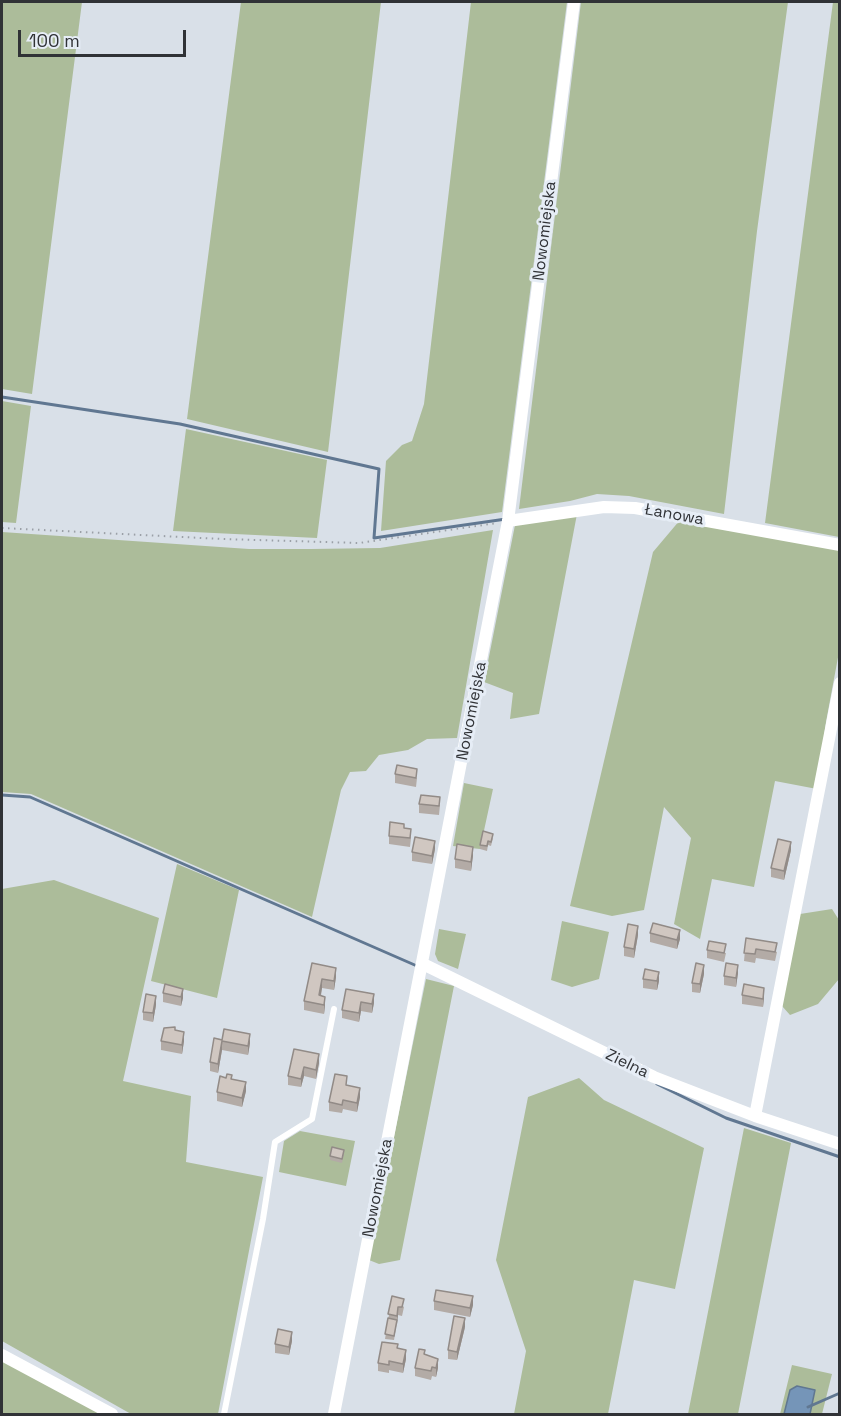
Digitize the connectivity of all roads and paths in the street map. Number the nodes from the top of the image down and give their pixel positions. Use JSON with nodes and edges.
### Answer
{"nodes":[{"id":1,"x":574,"y":2,"type":"edge"},
{"id":2,"x":509,"y":518,"type":"junction"},
{"id":3,"x":2,"y":528,"type":"edge"},
{"id":4,"x":840,"y":545,"type":"edge"},
{"id":5,"x":840,"y":683,"type":"edge"},
{"id":6,"x":422,"y":968,"type":"junction"},
{"id":7,"x":334,"y":1010,"type":"dead end"},
{"id":8,"x":756,"y":1116,"type":"junction"},
{"id":9,"x":840,"y":1144,"type":"edge"},
{"id":10,"x":2,"y":1355,"type":"edge"},
{"id":11,"x":112,"y":1414,"type":"edge"},
{"id":12,"x":224,"y":1414,"type":"edge"},
{"id":13,"x":334,"y":1414,"type":"edge"}],
"edges":[{"from":1,"to":2,"type":"street","name":"Nowomiejska"},
{"from":2,"to":3,"type":"path"},
{"from":2,"to":4,"type":"street","name":"Łanowa"},
{"from":2,"to":6,"type":"street","name":"Nowomiejska"},
{"from":5,"to":8,"type":"street"},
{"from":6,"to":8,"type":"street","name":"Zielna"},
{"from":6,"to":13,"type":"street","name":"Nowomiejska"},
{"from":7,"to":12,"type":"lane"},
{"from":8,"to":9,"type":"street","name":"Zielna"},
{"from":10,"to":11,"type":"street"}]}
